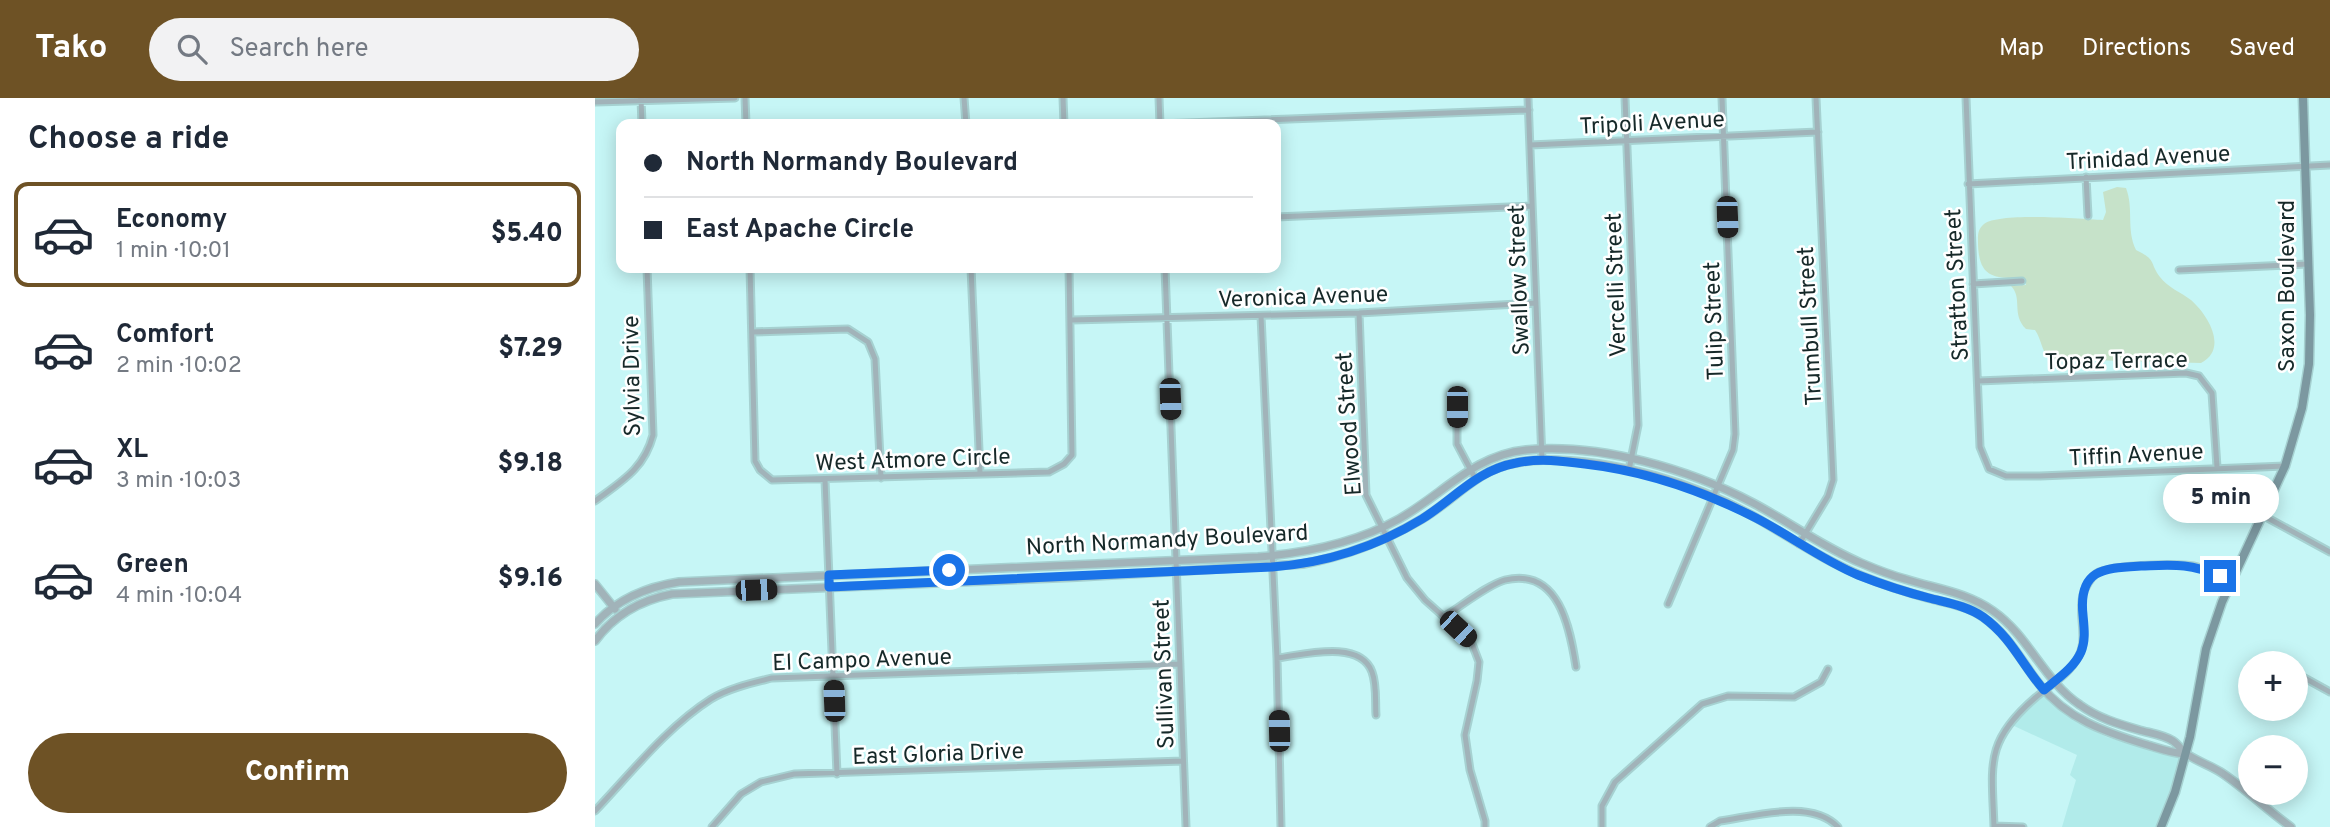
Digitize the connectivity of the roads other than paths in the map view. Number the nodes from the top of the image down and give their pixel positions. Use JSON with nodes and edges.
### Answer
{"nodes":[{"id":1,"x":735,"y":98,"type":"edge"},
{"id":2,"x":745,"y":98,"type":"edge"},
{"id":3,"x":964,"y":98,"type":"edge"},
{"id":4,"x":1063,"y":98,"type":"edge"},
{"id":5,"x":1159,"y":98,"type":"edge"},
{"id":6,"x":1528,"y":98,"type":"edge"},
{"id":7,"x":1625,"y":98,"type":"edge"},
{"id":8,"x":1721,"y":98,"type":"edge"},
{"id":9,"x":1816,"y":98,"type":"edge"},
{"id":10,"x":1966,"y":98,"type":"edge"},
{"id":11,"x":2302,"y":98,"type":"edge"},
{"id":12,"x":641,"y":99,"type":"edge"},
{"id":13,"x":595,"y":102,"type":"edge"},
{"id":14,"x":1529,"y":110,"type":"junction"},
{"id":15,"x":642,"y":119,"type":"edge"},
{"id":16,"x":745,"y":119,"type":"edge"},
{"id":17,"x":965,"y":119,"type":"edge"},
{"id":18,"x":1064,"y":119,"type":"edge"},
{"id":19,"x":1160,"y":119,"type":"edge"},
{"id":20,"x":1281,"y":119,"type":"edge"},
{"id":21,"x":1818,"y":132,"type":"junction"},
{"id":22,"x":1723,"y":136,"type":"junction"},
{"id":23,"x":1627,"y":139,"type":"junction"},
{"id":24,"x":1530,"y":145,"type":"junction"},
{"id":25,"x":2330,"y":165,"type":"edge"},
{"id":26,"x":2304,"y":166,"type":"junction"},
{"id":27,"x":2086,"y":177,"type":"junction"},
{"id":28,"x":1968,"y":184,"type":"junction"},
{"id":29,"x":1532,"y":206,"type":"junction"},
{"id":30,"x":2088,"y":216,"type":"dead end"},
{"id":31,"x":1281,"y":217,"type":"edge"},
{"id":32,"x":2308,"y":264,"type":"junction"},
{"id":33,"x":2179,"y":270,"type":"dead end"},
{"id":34,"x":647,"y":273,"type":"edge"},
{"id":35,"x":750,"y":273,"type":"edge"},
{"id":36,"x":971,"y":273,"type":"edge"},
{"id":37,"x":1069,"y":273,"type":"edge"},
{"id":38,"x":1165,"y":273,"type":"edge"},
{"id":39,"x":2022,"y":281,"type":"dead end"},
{"id":40,"x":1973,"y":284,"type":"junction"},
{"id":41,"x":1536,"y":303,"type":"junction"},
{"id":42,"x":1359,"y":313,"type":"junction"},
{"id":43,"x":1261,"y":316,"type":"junction"},
{"id":44,"x":1167,"y":318,"type":"junction"},
{"id":45,"x":1071,"y":320,"type":"junction"},
{"id":46,"x":752,"y":332,"type":"junction"},
{"id":47,"x":1978,"y":381,"type":"junction"},
{"id":48,"x":1457,"y":407,"type":"dead end"},
{"id":49,"x":1542,"y":449,"type":"junction"},
{"id":50,"x":1631,"y":459,"type":"junction"},
{"id":51,"x":1542,"y":460,"type":"junction"},
{"id":52,"x":2217,"y":467,"type":"junction"},
{"id":53,"x":2285,"y":467,"type":"junction"},
{"id":54,"x":1470,"y":469,"type":"junction"},
{"id":55,"x":1989,"y":469,"type":"joint"},
{"id":56,"x":1629,"y":470,"type":"junction"},
{"id":57,"x":980,"y":474,"type":"junction"},
{"id":58,"x":881,"y":478,"type":"junction"},
{"id":59,"x":1475,"y":478,"type":"junction"},
{"id":60,"x":825,"y":480,"type":"junction"},
{"id":61,"x":1717,"y":486,"type":"junction"},
{"id":62,"x":1713,"y":497,"type":"junction"},
{"id":63,"x":595,"y":501,"type":"edge"},
{"id":64,"x":2264,"y":516,"type":"junction"},
{"id":65,"x":1383,"y":527,"type":"junction"},
{"id":66,"x":1806,"y":534,"type":"junction"},
{"id":67,"x":1388,"y":537,"type":"junction"},
{"id":68,"x":1799,"y":544,"type":"junction"},
{"id":69,"x":2330,"y":552,"type":"edge"},
{"id":70,"x":1271,"y":556,"type":"junction"},
{"id":71,"x":1176,"y":560,"type":"junction"},
{"id":72,"x":1272,"y":567,"type":"junction"},
{"id":73,"x":1176,"y":571,"type":"junction"},
{"id":74,"x":829,"y":575,"type":"junction"},
{"id":75,"x":2232,"y":581,"type":"junction"},
{"id":76,"x":595,"y":584,"type":"edge"},
{"id":77,"x":829,"y":587,"type":"junction"},
{"id":78,"x":1668,"y":604,"type":"dead end"},
{"id":79,"x":614,"y":608,"type":"junction"},
{"id":80,"x":619,"y":615,"type":"junction"},
{"id":81,"x":1444,"y":616,"type":"junction"},
{"id":82,"x":595,"y":624,"type":"edge"},
{"id":83,"x":595,"y":640,"type":"edge"},
{"id":84,"x":1277,"y":659,"type":"junction"},
{"id":85,"x":1180,"y":664,"type":"junction"},
{"id":86,"x":1576,"y":667,"type":"dead end"},
{"id":87,"x":1828,"y":669,"type":"dead end"},
{"id":88,"x":833,"y":677,"type":"junction"},
{"id":89,"x":2308,"y":680,"type":"edge"},
{"id":90,"x":2054,"y":682,"type":"junction"},
{"id":91,"x":2044,"y":690,"type":"junction"},
{"id":92,"x":2330,"y":692,"type":"edge"},
{"id":93,"x":1376,"y":715,"type":"dead end"},
{"id":94,"x":2186,"y":754,"type":"junction"},
{"id":95,"x":1183,"y":761,"type":"junction"},
{"id":96,"x":837,"y":774,"type":"junction"},
{"id":97,"x":595,"y":811,"type":"edge"},
{"id":98,"x":2279,"y":818,"type":"junction"},
{"id":99,"x":1838,"y":826,"type":"edge"},
{"id":100,"x":712,"y":827,"type":"edge"},
{"id":101,"x":1186,"y":827,"type":"edge"},
{"id":102,"x":1281,"y":827,"type":"edge"},
{"id":103,"x":1485,"y":827,"type":"edge"},
{"id":104,"x":1602,"y":827,"type":"edge"},
{"id":105,"x":1710,"y":827,"type":"edge"},
{"id":106,"x":1994,"y":827,"type":"edge"},
{"id":107,"x":2023,"y":827,"type":"edge"},
{"id":108,"x":2161,"y":827,"type":"edge"},
{"id":109,"x":2274,"y":827,"type":"edge"},
{"id":110,"x":2291,"y":827,"type":"edge"}],
"edges":[{"from":1,"to":12,"type":"street"},
{"from":2,"to":16,"type":"street"},
{"from":3,"to":17,"type":"street"},
{"from":4,"to":18,"type":"street"},
{"from":5,"to":19,"type":"street"},
{"from":6,"to":14,"type":"street","name":"Swallow Street"},
{"from":7,"to":23,"type":"street","name":"Vercelli Street"},
{"from":8,"to":22,"type":"street","name":"Tulip Street"},
{"from":9,"to":21,"type":"street","name":"Trumbull Street"},
{"from":10,"to":28,"type":"street","name":"Stratton Street"},
{"from":11,"to":26,"type":"main road","name":"Saxon Boulevard"},
{"from":12,"to":13,"type":"street"},
{"from":12,"to":15,"type":"street"},
{"from":14,"to":20,"type":"street"},
{"from":14,"to":24,"type":"street","name":"Swallow Street"},
{"from":21,"to":22,"type":"street","name":"Tripoli Avenue"},
{"from":21,"to":66,"type":"street","name":"Trumbull Street"},
{"from":22,"to":23,"type":"street","name":"Tripoli Avenue"},
{"from":22,"to":61,"type":"street","name":"Tulip Street"},
{"from":23,"to":24,"type":"street","name":"Tripoli Avenue"},
{"from":23,"to":50,"type":"street","name":"Vercelli Street"},
{"from":24,"to":29,"type":"street","name":"Swallow Street"},
{"from":25,"to":26,"type":"street","name":"Trinidad Avenue"},
{"from":26,"to":27,"type":"street","name":"Trinidad Avenue"},
{"from":26,"to":32,"type":"main road","name":"Saxon Boulevard"},
{"from":27,"to":28,"type":"street","name":"Trinidad Avenue"},
{"from":27,"to":30,"type":"street"},
{"from":28,"to":40,"type":"street","name":"Stratton Street"},
{"from":29,"to":31,"type":"street"},
{"from":29,"to":41,"type":"street","name":"Swallow Street"},
{"from":32,"to":33,"type":"street"},
{"from":32,"to":53,"type":"main road","name":"Saxon Boulevard"},
{"from":34,"to":63,"type":"street","name":"Sylvia Drive"},
{"from":35,"to":46,"type":"street"},
{"from":36,"to":57,"type":"street"},
{"from":37,"to":45,"type":"street"},
{"from":38,"to":44,"type":"street","name":"Sullivan Street"},
{"from":39,"to":40,"type":"street"},
{"from":40,"to":47,"type":"street","name":"Stratton Street"},
{"from":41,"to":42,"type":"street","name":"Veronica Avenue"},
{"from":41,"to":49,"type":"street","name":"Swallow Street"},
{"from":42,"to":43,"type":"street","name":"Veronica Avenue"},
{"from":42,"to":65,"type":"street","name":"Elwood Street"},
{"from":43,"to":44,"type":"street","name":"Veronica Avenue"},
{"from":43,"to":70,"type":"street"},
{"from":44,"to":45,"type":"street","name":"Veronica Avenue"},
{"from":44,"to":71,"type":"street","name":"Sullivan Street"},
{"from":45,"to":57,"type":"street","name":"West Atmore Circle"},
{"from":46,"to":58,"type":"street"},
{"from":46,"to":60,"type":"street","name":"West Atmore Circle"},
{"from":47,"to":52,"type":"street","name":"Topaz Terrace"},
{"from":47,"to":55,"type":"street","name":"Stratton Street"},
{"from":48,"to":54,"type":"street"},
{"from":49,"to":50,"type":"street","name":"North Normandy Boulevard"},
{"from":49,"to":51,"type":"street","name":"Swallow Street"},
{"from":49,"to":54,"type":"street","name":"North Normandy Boulevard"},
{"from":50,"to":56,"type":"street","name":"Vercelli Street"},
{"from":50,"to":61,"type":"street","name":"North Normandy Boulevard"},
{"from":51,"to":56,"type":"street","name":"North Normandy Boulevard"},
{"from":51,"to":59,"type":"street","name":"North Normandy Boulevard"},
{"from":52,"to":53,"type":"street","name":"Tiffin Avenue"},
{"from":52,"to":55,"type":"street","name":"Tiffin Avenue"},
{"from":53,"to":64,"type":"main road","name":"Saxon Boulevard"},
{"from":54,"to":59,"type":"street"},
{"from":54,"to":65,"type":"street","name":"North Normandy Boulevard"},
{"from":56,"to":62,"type":"street","name":"North Normandy Boulevard"},
{"from":57,"to":58,"type":"street","name":"West Atmore Circle"},
{"from":58,"to":60,"type":"street","name":"West Atmore Circle"},
{"from":59,"to":67,"type":"street","name":"North Normandy Boulevard"},
{"from":60,"to":74,"type":"street"},
{"from":61,"to":62,"type":"street","name":"Tulip Street"},
{"from":61,"to":66,"type":"street","name":"North Normandy Boulevard"},
{"from":62,"to":68,"type":"street","name":"North Normandy Boulevard"},
{"from":62,"to":78,"type":"street","name":"Tulip Street"},
{"from":64,"to":69,"type":"street"},
{"from":64,"to":75,"type":"main road","name":"Saxon Boulevard"},
{"from":65,"to":67,"type":"street","name":"Elwood Street"},
{"from":65,"to":70,"type":"street","name":"North Normandy Boulevard"},
{"from":66,"to":68,"type":"street","name":"Trumbull Street"},
{"from":66,"to":90,"type":"street","name":"North Normandy Boulevard"},
{"from":67,"to":72,"type":"street","name":"North Normandy Boulevard"},
{"from":67,"to":81,"type":"street","name":"Elwood Street"},
{"from":68,"to":91,"type":"street","name":"North Normandy Boulevard"},
{"from":70,"to":71,"type":"street","name":"North Normandy Boulevard"},
{"from":70,"to":72,"type":"street"},
{"from":71,"to":73,"type":"street","name":"Sullivan Street"},
{"from":71,"to":74,"type":"street","name":"North Normandy Boulevard"},
{"from":72,"to":73,"type":"street","name":"North Normandy Boulevard"},
{"from":72,"to":84,"type":"street"},
{"from":73,"to":77,"type":"street","name":"North Normandy Boulevard"},
{"from":73,"to":85,"type":"street","name":"Sullivan Street"},
{"from":74,"to":77,"type":"street"},
{"from":74,"to":79,"type":"street","name":"North Normandy Boulevard"},
{"from":75,"to":90,"type":"street"},
{"from":75,"to":94,"type":"main road","name":"Saxon Boulevard"},
{"from":76,"to":79,"type":"street"},
{"from":77,"to":80,"type":"street","name":"North Normandy Boulevard"},
{"from":77,"to":88,"type":"street"},
{"from":79,"to":80,"type":"street"},
{"from":79,"to":82,"type":"street","name":"North Normandy Boulevard"},
{"from":80,"to":83,"type":"street","name":"North Normandy Boulevard"},
{"from":81,"to":86,"type":"street"},
{"from":81,"to":103,"type":"street","name":"Elwood Street"},
{"from":84,"to":93,"type":"street"},
{"from":84,"to":102,"type":"street"},
{"from":85,"to":88,"type":"street","name":"El Campo Avenue"},
{"from":85,"to":95,"type":"street","name":"Sullivan Street"},
{"from":87,"to":104,"type":"street"},
{"from":88,"to":96,"type":"street"},
{"from":88,"to":97,"type":"street","name":"El Campo Avenue"},
{"from":89,"to":92,"type":"street"},
{"from":90,"to":91,"type":"street"},
{"from":90,"to":94,"type":"street","name":"North Normandy Boulevard"},
{"from":91,"to":94,"type":"street","name":"North Normandy Boulevard"},
{"from":91,"to":106,"type":"street"},
{"from":94,"to":98,"type":"street","name":"North Normandy Boulevard"},
{"from":94,"to":108,"type":"main road","name":"Saxon Boulevard"},
{"from":95,"to":96,"type":"street","name":"East Gloria Drive"},
{"from":95,"to":101,"type":"street","name":"Sullivan Street"},
{"from":96,"to":100,"type":"street","name":"East Gloria Drive"},
{"from":98,"to":109,"type":"street"},
{"from":98,"to":110,"type":"street","name":"North Normandy Boulevard"},
{"from":99,"to":105,"type":"street"},
{"from":106,"to":107,"type":"street"}]}
